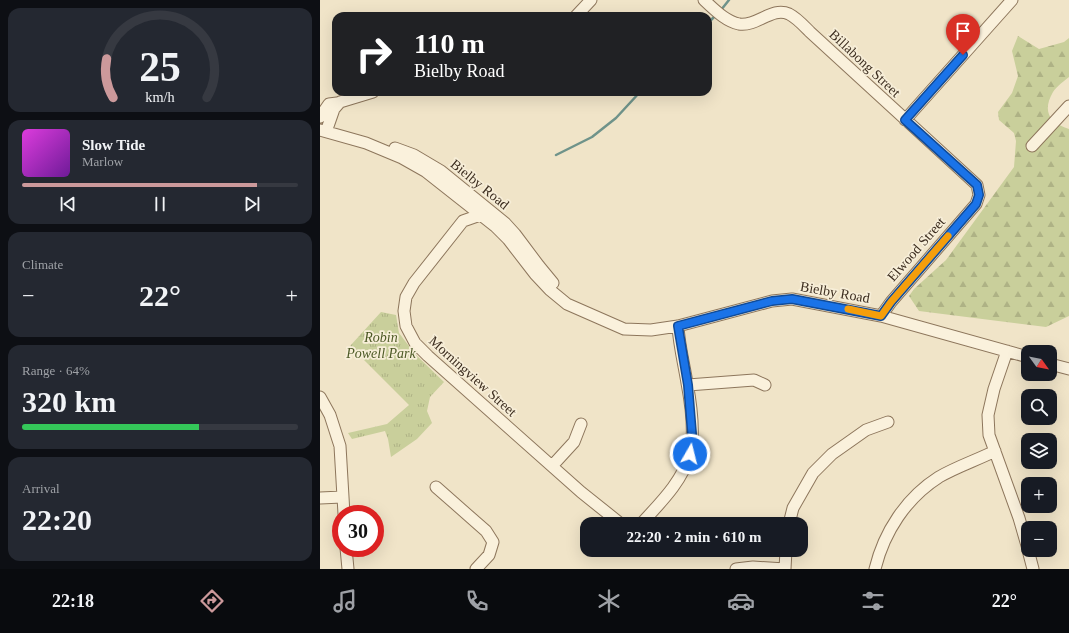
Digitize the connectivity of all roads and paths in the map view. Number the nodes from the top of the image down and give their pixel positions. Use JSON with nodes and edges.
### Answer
{"nodes":[{"id":1,"x":591,"y":0,"type":"edge"},
{"id":2,"x":704,"y":0,"type":"edge"},
{"id":3,"x":1012,"y":0,"type":"edge"},
{"id":4,"x":580,"y":12,"type":"edge"},
{"id":5,"x":360,"y":96,"type":"edge"},
{"id":6,"x":340,"y":102,"type":"junction"},
{"id":7,"x":1069,"y":106,"type":"edge"},
{"id":8,"x":320,"y":117,"type":"edge"},
{"id":9,"x":905,"y":120,"type":"junction"},
{"id":10,"x":322,"y":129,"type":"edge"},
{"id":11,"x":1032,"y":146,"type":"dead end"},
{"id":12,"x":465,"y":201,"type":"junction"},
{"id":13,"x":976,"y":204,"type":"joint"},
{"id":14,"x":480,"y":215,"type":"junction"},
{"id":15,"x":464,"y":221,"type":"junction"},
{"id":16,"x":590,"y":313,"type":"junction"},
{"id":17,"x":881,"y":316,"type":"junction"},
{"id":18,"x":678,"y":326,"type":"junction"},
{"id":19,"x":1007,"y":351,"type":"junction"},
{"id":20,"x":1021,"y":355,"type":"edge"},
{"id":21,"x":1057,"y":366,"type":"edge"},
{"id":22,"x":1069,"y":369,"type":"edge"},
{"id":23,"x":688,"y":385,"type":"junction"},
{"id":24,"x":766,"y":385,"type":"dead end"},
{"id":25,"x":320,"y":397,"type":"edge"},
{"id":26,"x":888,"y":422,"type":"dead end"},
{"id":27,"x":581,"y":424,"type":"dead end"},
{"id":28,"x":995,"y":451,"type":"junction"},
{"id":29,"x":552,"y":466,"type":"junction"},
{"id":30,"x":436,"y":487,"type":"dead end"},
{"id":31,"x":342,"y":497,"type":"junction"},
{"id":32,"x":320,"y":498,"type":"edge"},
{"id":33,"x":343,"y":505,"type":"edge"},
{"id":34,"x":612,"y":517,"type":"edge"},
{"id":35,"x":647,"y":517,"type":"edge"},
{"id":36,"x":791,"y":517,"type":"edge"},
{"id":37,"x":1021,"y":522,"type":"edge"},
{"id":38,"x":347,"y":557,"type":"edge"},
{"id":39,"x":786,"y":557,"type":"edge"},
{"id":40,"x":1030,"y":557,"type":"edge"},
{"id":41,"x":348,"y":569,"type":"edge"},
{"id":42,"x":476,"y":569,"type":"edge"},
{"id":43,"x":736,"y":569,"type":"edge"},
{"id":44,"x":785,"y":569,"type":"edge"},
{"id":45,"x":875,"y":569,"type":"edge"},
{"id":46,"x":1033,"y":569,"type":"edge"}],
"edges":[{"from":1,"to":4,"type":"street"},
{"from":2,"to":9,"type":"street","name":"Billabong Street"},
{"from":3,"to":9,"type":"street"},
{"from":5,"to":6,"type":"street"},
{"from":6,"to":8,"type":"street"},
{"from":6,"to":10,"type":"street"},
{"from":7,"to":11,"type":"street"},
{"from":9,"to":13,"type":"street","name":"Billabong Street"},
{"from":10,"to":12,"type":"street","name":"Bielby Road"},
{"from":10,"to":16,"type":"street","name":"Bielby Road"},
{"from":12,"to":14,"type":"street","name":"Bielby Road"},
{"from":12,"to":15,"type":"street"},
{"from":13,"to":17,"type":"street","name":"Elwood Street"},
{"from":14,"to":15,"type":"street"},
{"from":14,"to":16,"type":"street","name":"Bielby Road"},
{"from":15,"to":29,"type":"street","name":"Morningview Street"},
{"from":16,"to":18,"type":"street","name":"Bielby Road"},
{"from":17,"to":18,"type":"street","name":"Bielby Road"},
{"from":17,"to":19,"type":"street","name":"Bielby Road"},
{"from":18,"to":23,"type":"street"},
{"from":19,"to":20,"type":"street","name":"Bielby Road"},
{"from":19,"to":28,"type":"street"},
{"from":21,"to":22,"type":"street"},
{"from":23,"to":24,"type":"street"},
{"from":23,"to":35,"type":"street"},
{"from":25,"to":31,"type":"street"},
{"from":26,"to":36,"type":"street"},
{"from":27,"to":29,"type":"street"},
{"from":28,"to":37,"type":"street"},
{"from":28,"to":45,"type":"street"},
{"from":29,"to":34,"type":"street","name":"Morningview Street"},
{"from":30,"to":42,"type":"street"},
{"from":31,"to":32,"type":"street"},
{"from":31,"to":33,"type":"street"},
{"from":38,"to":41,"type":"street"},
{"from":39,"to":44,"type":"street"},
{"from":40,"to":46,"type":"street"},
{"from":43,"to":44,"type":"street"}]}
